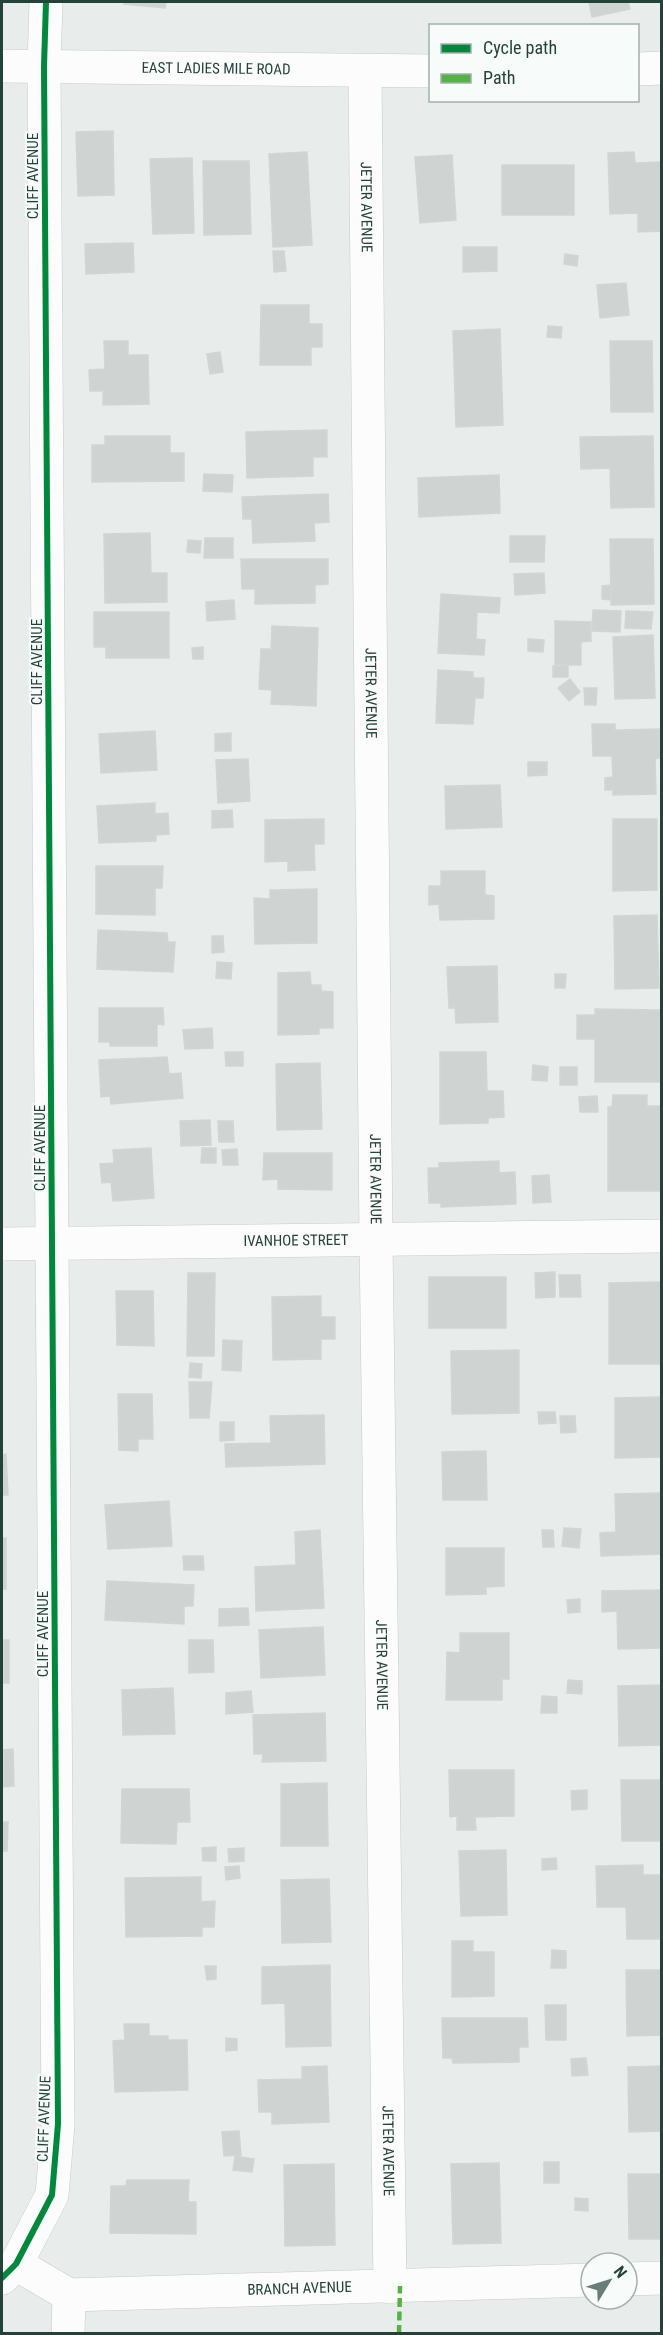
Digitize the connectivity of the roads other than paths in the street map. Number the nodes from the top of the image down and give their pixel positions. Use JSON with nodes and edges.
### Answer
{"nodes":[{"id":1,"x":46,"y":2,"type":"edge"},
{"id":2,"x":2,"y":66,"type":"edge"},
{"id":3,"x":44,"y":66,"type":"junction"},
{"id":4,"x":662,"y":68,"type":"edge"},
{"id":5,"x":639,"y":69,"type":"edge"},
{"id":6,"x":429,"y":71,"type":"edge"},
{"id":7,"x":365,"y":72,"type":"junction"},
{"id":8,"x":662,"y":1236,"type":"edge"},
{"id":9,"x":376,"y":1240,"type":"junction"},
{"id":10,"x":2,"y":1244,"type":"edge"},
{"id":11,"x":53,"y":1244,"type":"junction"},
{"id":12,"x":9,"y":2271,"type":"edge"},
{"id":13,"x":662,"y":2278,"type":"edge"},
{"id":14,"x":639,"y":2279,"type":"edge"},
{"id":15,"x":579,"y":2280,"type":"edge"},
{"id":16,"x":390,"y":2287,"type":"junction"},
{"id":17,"x":69,"y":2295,"type":"junction"},
{"id":18,"x":68,"y":2334,"type":"edge"}],
"edges":[{"from":1,"to":3,"type":"street","name":"CLIFF AVENUE"},
{"from":2,"to":3,"type":"street","name":"EAST LADIES MILE ROAD"},
{"from":3,"to":7,"type":"street","name":"EAST LADIES MILE ROAD"},
{"from":3,"to":11,"type":"street","name":"CLIFF AVENUE"},
{"from":4,"to":5,"type":"street"},
{"from":6,"to":7,"type":"street","name":"EAST LADIES MILE ROAD"},
{"from":7,"to":9,"type":"street","name":"JETER AVENUE"},
{"from":8,"to":9,"type":"street","name":"IVANHOE STREET"},
{"from":9,"to":11,"type":"street","name":"IVANHOE STREET"},
{"from":9,"to":16,"type":"street","name":"JETER AVENUE"},
{"from":10,"to":11,"type":"street","name":"IVANHOE STREET"},
{"from":11,"to":12,"type":"street","name":"CLIFF AVENUE"},
{"from":12,"to":17,"type":"street"},
{"from":13,"to":14,"type":"street"},
{"from":15,"to":16,"type":"street","name":"BRANCH AVENUE"},
{"from":16,"to":17,"type":"street","name":"BRANCH AVENUE"},
{"from":17,"to":18,"type":"street"}]}
